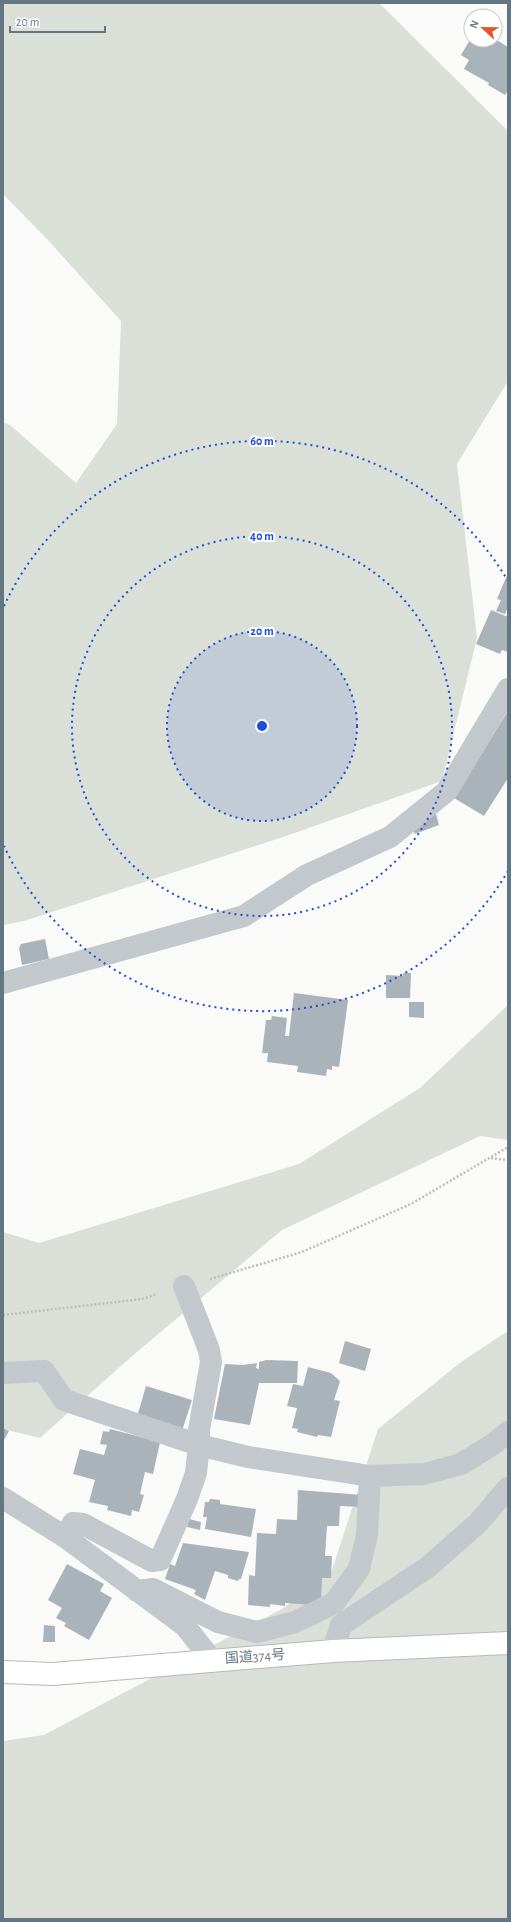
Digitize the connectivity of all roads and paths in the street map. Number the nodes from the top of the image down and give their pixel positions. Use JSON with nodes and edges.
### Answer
{"nodes":[{"id":1,"x":508,"y":689,"type":"edge"},
{"id":2,"x":3,"y":983,"type":"edge"},
{"id":3,"x":508,"y":1147,"type":"edge"},
{"id":4,"x":490,"y":1158,"type":"junction"},
{"id":5,"x":508,"y":1160,"type":"edge"},
{"id":6,"x":184,"y":1286,"type":"junction"},
{"id":7,"x":3,"y":1316,"type":"edge"},
{"id":8,"x":3,"y":1373,"type":"edge"},
{"id":9,"x":508,"y":1432,"type":"edge"},
{"id":10,"x":199,"y":1445,"type":"junction"},
{"id":11,"x":370,"y":1476,"type":"junction"},
{"id":12,"x":508,"y":1488,"type":"edge"},
{"id":13,"x":3,"y":1498,"type":"edge"},
{"id":14,"x":65,"y":1537,"type":"junction"},
{"id":15,"x":137,"y":1590,"type":"junction"},
{"id":16,"x":508,"y":1643,"type":"edge"},
{"id":17,"x":333,"y":1651,"type":"junction"},
{"id":18,"x":212,"y":1660,"type":"junction"},
{"id":19,"x":3,"y":1672,"type":"edge"}],
"edges":[{"from":1,"to":2,"type":"street"},
{"from":3,"to":4,"type":"path"},
{"from":4,"to":5,"type":"path"},
{"from":4,"to":6,"type":"path"},
{"from":6,"to":7,"type":"path"},
{"from":6,"to":10,"type":"street"},
{"from":8,"to":10,"type":"street"},
{"from":9,"to":11,"type":"street"},
{"from":10,"to":11,"type":"street"},
{"from":10,"to":14,"type":"street"},
{"from":11,"to":15,"type":"street"},
{"from":12,"to":17,"type":"street"},
{"from":13,"to":14,"type":"street"},
{"from":14,"to":15,"type":"street"},
{"from":15,"to":18,"type":"street"},
{"from":16,"to":17,"type":"highway","name":"国道374号"},
{"from":17,"to":18,"type":"highway","name":"国道374号"},
{"from":18,"to":19,"type":"highway","name":"国道374号"}]}
